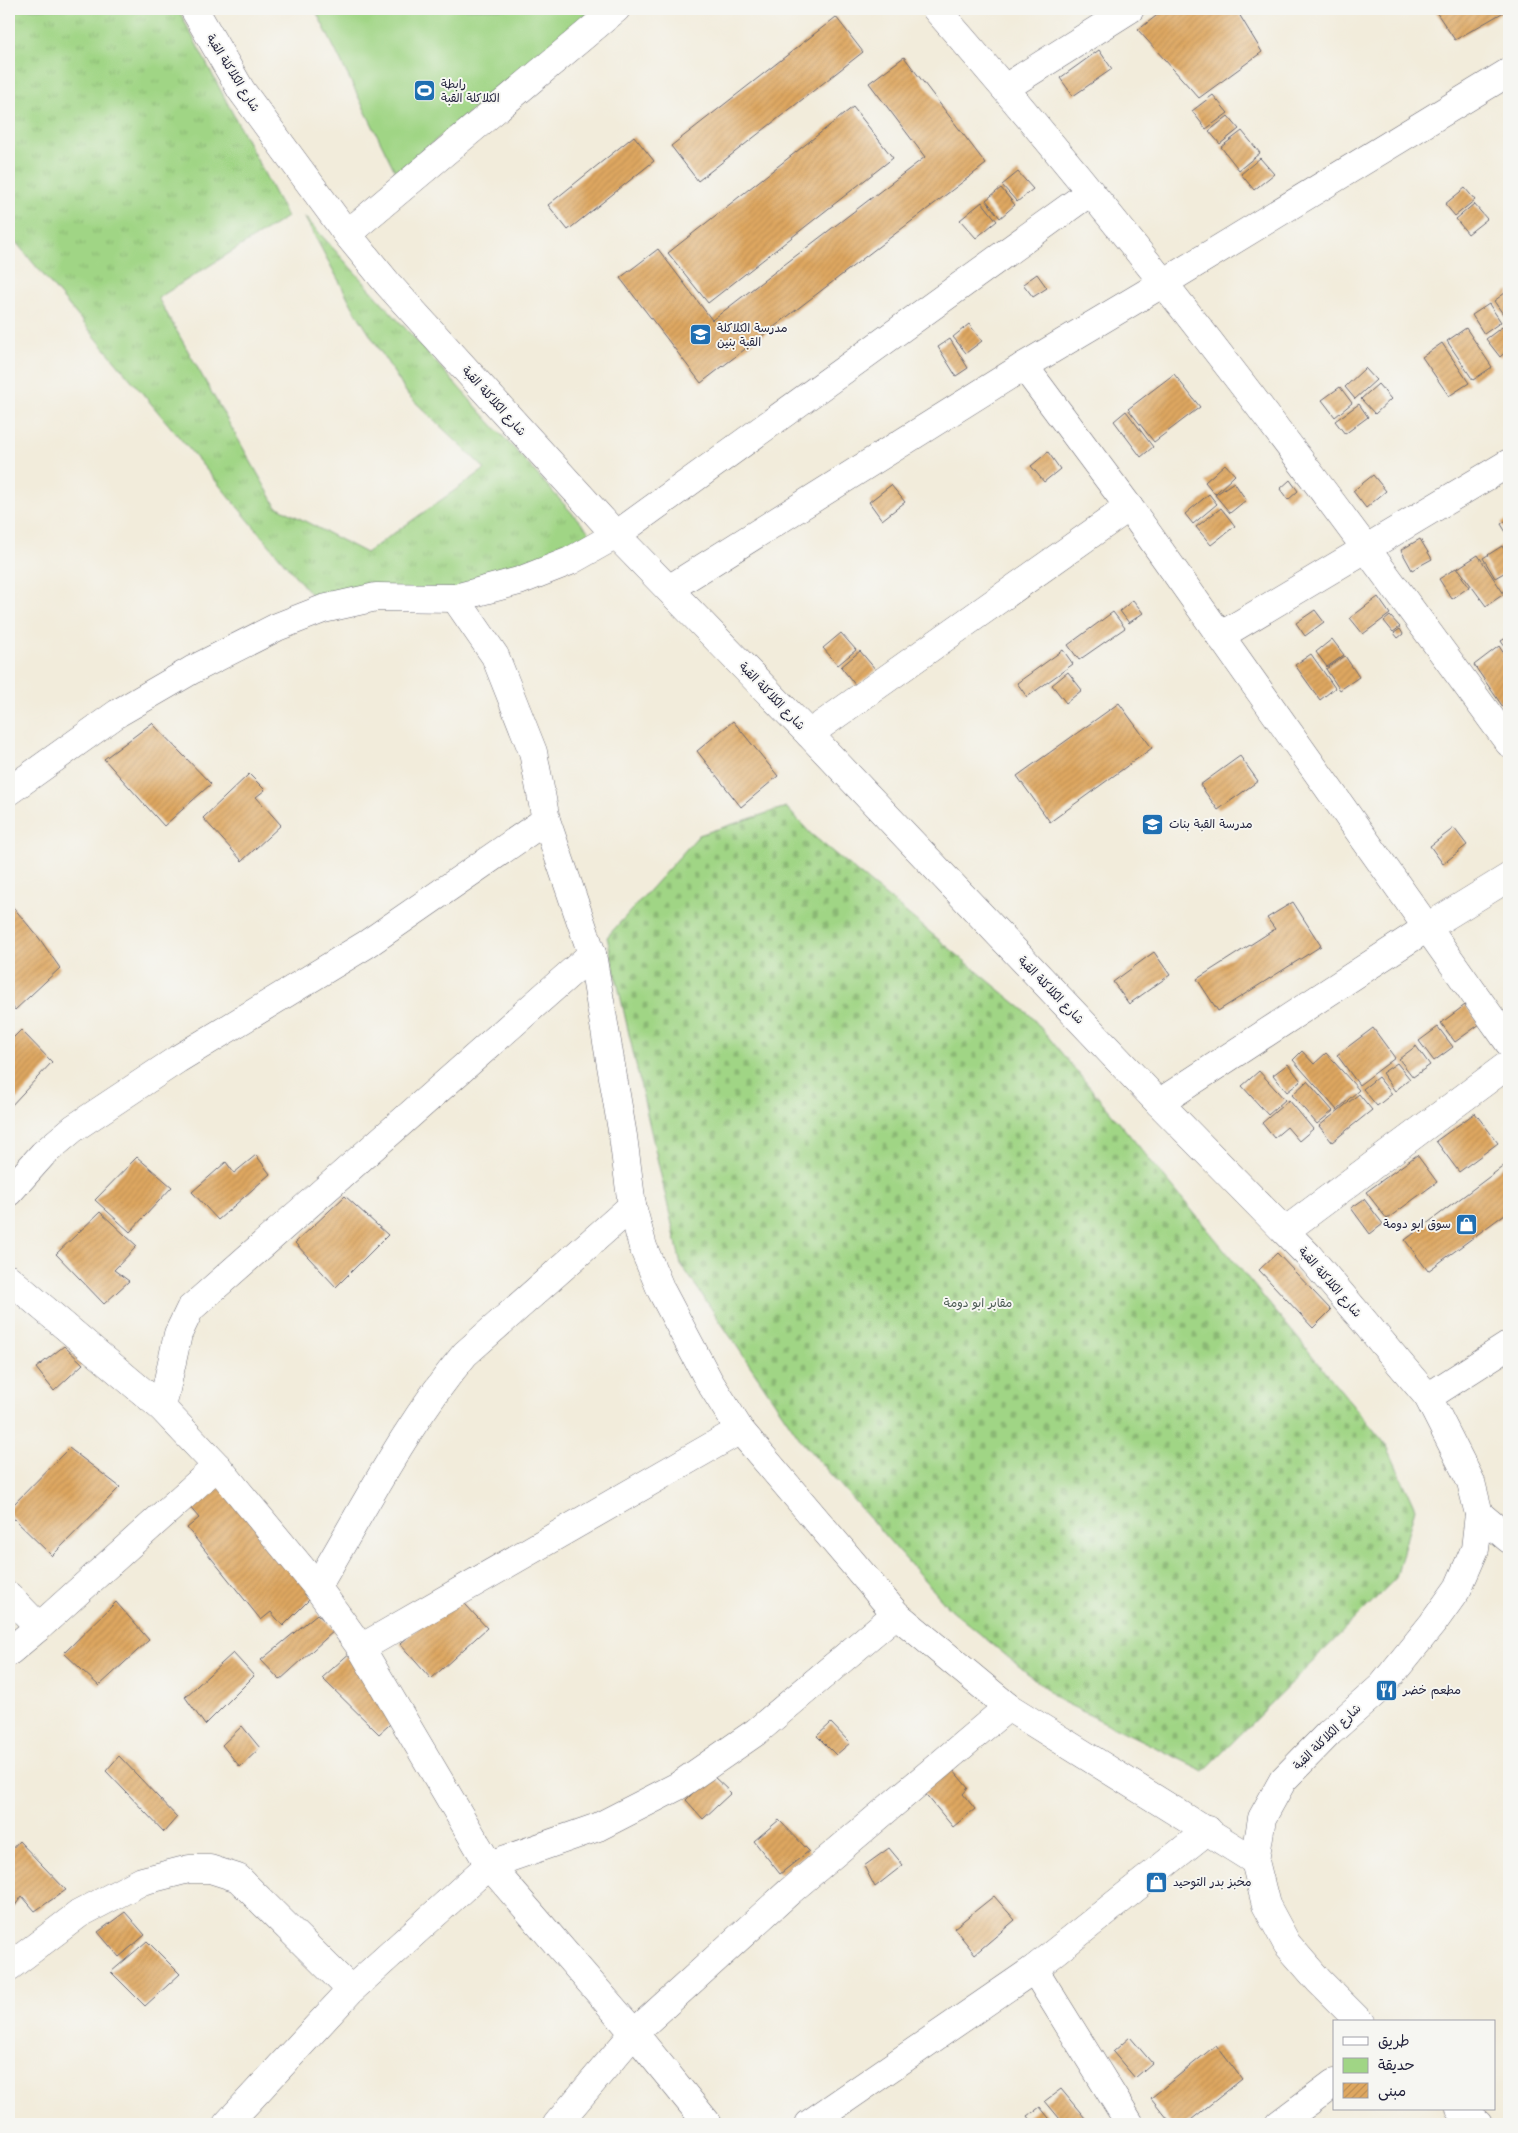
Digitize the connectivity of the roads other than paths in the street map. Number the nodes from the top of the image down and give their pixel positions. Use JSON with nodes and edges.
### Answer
{"nodes":[{"id":1,"x":194,"y":9,"type":"edge"},
{"id":2,"x":616,"y":9,"type":"edge"},
{"id":3,"x":936,"y":9,"type":"edge"},
{"id":4,"x":1130,"y":9,"type":"edge"},
{"id":5,"x":1509,"y":72,"type":"edge"},
{"id":6,"x":1006,"y":88,"type":"junction"},
{"id":7,"x":1090,"y":192,"type":"junction"},
{"id":8,"x":347,"y":234,"type":"junction"},
{"id":9,"x":1165,"y":282,"type":"junction"},
{"id":10,"x":1024,"y":366,"type":"junction"},
{"id":11,"x":1509,"y":463,"type":"edge"},
{"id":12,"x":1129,"y":507,"type":"junction"},
{"id":13,"x":616,"y":535,"type":"junction"},
{"id":14,"x":1367,"y":549,"type":"junction"},
{"id":15,"x":669,"y":590,"type":"junction"},
{"id":16,"x":455,"y":598,"type":"junction"},
{"id":17,"x":1220,"y":636,"type":"junction"},
{"id":18,"x":809,"y":734,"type":"junction"},
{"id":19,"x":1509,"y":743,"type":"edge"},
{"id":20,"x":9,"y":791,"type":"edge"},
{"id":21,"x":546,"y":820,"type":"junction"},
{"id":22,"x":1509,"y":876,"type":"edge"},
{"id":23,"x":1428,"y":927,"type":"junction"},
{"id":24,"x":592,"y":954,"type":"junction"},
{"id":25,"x":1509,"y":1043,"type":"edge"},
{"id":26,"x":1509,"y":1064,"type":"edge"},
{"id":27,"x":1159,"y":1102,"type":"junction"},
{"id":28,"x":9,"y":1192,"type":"edge"},
{"id":29,"x":632,"y":1206,"type":"junction"},
{"id":30,"x":1285,"y":1231,"type":"junction"},
{"id":31,"x":9,"y":1279,"type":"edge"},
{"id":32,"x":1509,"y":1345,"type":"edge"},
{"id":33,"x":1428,"y":1397,"type":"junction"},
{"id":34,"x":162,"y":1408,"type":"junction"},
{"id":35,"x":740,"y":1430,"type":"junction"},
{"id":36,"x":217,"y":1466,"type":"junction"},
{"id":37,"x":1479,"y":1514,"type":"junction"},
{"id":38,"x":1509,"y":1539,"type":"edge"},
{"id":39,"x":317,"y":1587,"type":"junction"},
{"id":40,"x":9,"y":1596,"type":"edge"},
{"id":41,"x":896,"y":1614,"type":"junction"},
{"id":42,"x":39,"y":1627,"type":"junction"},
{"id":43,"x":361,"y":1648,"type":"junction"},
{"id":44,"x":9,"y":1652,"type":"edge"},
{"id":45,"x":1008,"y":1707,"type":"junction"},
{"id":46,"x":1208,"y":1830,"type":"junction"},
{"id":47,"x":1255,"y":1861,"type":"junction"},
{"id":48,"x":490,"y":1865,"type":"junction"},
{"id":49,"x":9,"y":1967,"type":"edge"},
{"id":50,"x":1034,"y":1969,"type":"junction"},
{"id":51,"x":351,"y":1990,"type":"junction"},
{"id":52,"x":1358,"y":2020,"type":"edge"},
{"id":53,"x":634,"y":2033,"type":"junction"},
{"id":54,"x":1333,"y":2084,"type":"edge"},
{"id":55,"x":1461,"y":2110,"type":"edge"},
{"id":56,"x":227,"y":2124,"type":"edge"},
{"id":57,"x":557,"y":2124,"type":"edge"},
{"id":58,"x":708,"y":2124,"type":"edge"},
{"id":59,"x":809,"y":2124,"type":"edge"},
{"id":60,"x":1130,"y":2124,"type":"edge"},
{"id":61,"x":1278,"y":2124,"type":"edge"},
{"id":62,"x":1478,"y":2124,"type":"edge"}],
"edges":[{"from":1,"to":8,"type":"street","name":"شارع الكلاكلة القبة"},
{"from":2,"to":8,"type":"street"},
{"from":3,"to":6,"type":"street"},
{"from":4,"to":6,"type":"street"},
{"from":5,"to":9,"type":"street"},
{"from":6,"to":7,"type":"street"},
{"from":7,"to":9,"type":"street"},
{"from":7,"to":13,"type":"street"},
{"from":8,"to":13,"type":"street","name":"شارع الكلاكلة القبة"},
{"from":9,"to":10,"type":"street"},
{"from":9,"to":14,"type":"street"},
{"from":10,"to":12,"type":"street"},
{"from":10,"to":15,"type":"street"},
{"from":11,"to":14,"type":"street"},
{"from":12,"to":17,"type":"street"},
{"from":12,"to":18,"type":"street"},
{"from":13,"to":15,"type":"street","name":"شارع الكلاكلة القبة"},
{"from":13,"to":16,"type":"street"},
{"from":14,"to":17,"type":"street"},
{"from":14,"to":19,"type":"street"},
{"from":15,"to":18,"type":"street","name":"شارع الكلاكلة القبة"},
{"from":16,"to":20,"type":"street"},
{"from":16,"to":21,"type":"street"},
{"from":17,"to":23,"type":"street"},
{"from":18,"to":27,"type":"street","name":"شارع الكلاكلة القبة"},
{"from":21,"to":24,"type":"street"},
{"from":21,"to":28,"type":"street"},
{"from":22,"to":23,"type":"street"},
{"from":23,"to":25,"type":"street"},
{"from":23,"to":27,"type":"street"},
{"from":24,"to":29,"type":"street"},
{"from":24,"to":34,"type":"street"},
{"from":26,"to":30,"type":"street"},
{"from":27,"to":30,"type":"street","name":"شارع الكلاكلة القبة"},
{"from":29,"to":35,"type":"street"},
{"from":29,"to":39,"type":"street"},
{"from":30,"to":33,"type":"street","name":"شارع الكلاكلة القبة"},
{"from":31,"to":34,"type":"street"},
{"from":32,"to":33,"type":"street"},
{"from":33,"to":37,"type":"street","name":"شارع الكلاكلة القبة"},
{"from":34,"to":36,"type":"street"},
{"from":35,"to":41,"type":"street"},
{"from":35,"to":43,"type":"street"},
{"from":36,"to":39,"type":"street"},
{"from":36,"to":42,"type":"street"},
{"from":37,"to":38,"type":"street"},
{"from":37,"to":47,"type":"street","name":"شارع الكلاكلة القبة"},
{"from":39,"to":43,"type":"street"},
{"from":40,"to":42,"type":"street"},
{"from":41,"to":45,"type":"street"},
{"from":41,"to":48,"type":"street"},
{"from":42,"to":44,"type":"street"},
{"from":43,"to":48,"type":"street"},
{"from":45,"to":46,"type":"street"},
{"from":45,"to":53,"type":"street"},
{"from":46,"to":47,"type":"street"},
{"from":46,"to":50,"type":"street"},
{"from":47,"to":52,"type":"street","name":"شارع الكلاكلة القبة"},
{"from":48,"to":51,"type":"street"},
{"from":48,"to":53,"type":"street"},
{"from":49,"to":51,"type":"street"},
{"from":50,"to":59,"type":"street"},
{"from":50,"to":60,"type":"street"},
{"from":51,"to":56,"type":"street"},
{"from":53,"to":57,"type":"street"},
{"from":53,"to":58,"type":"street"},
{"from":54,"to":61,"type":"street"},
{"from":55,"to":62,"type":"street"}]}
